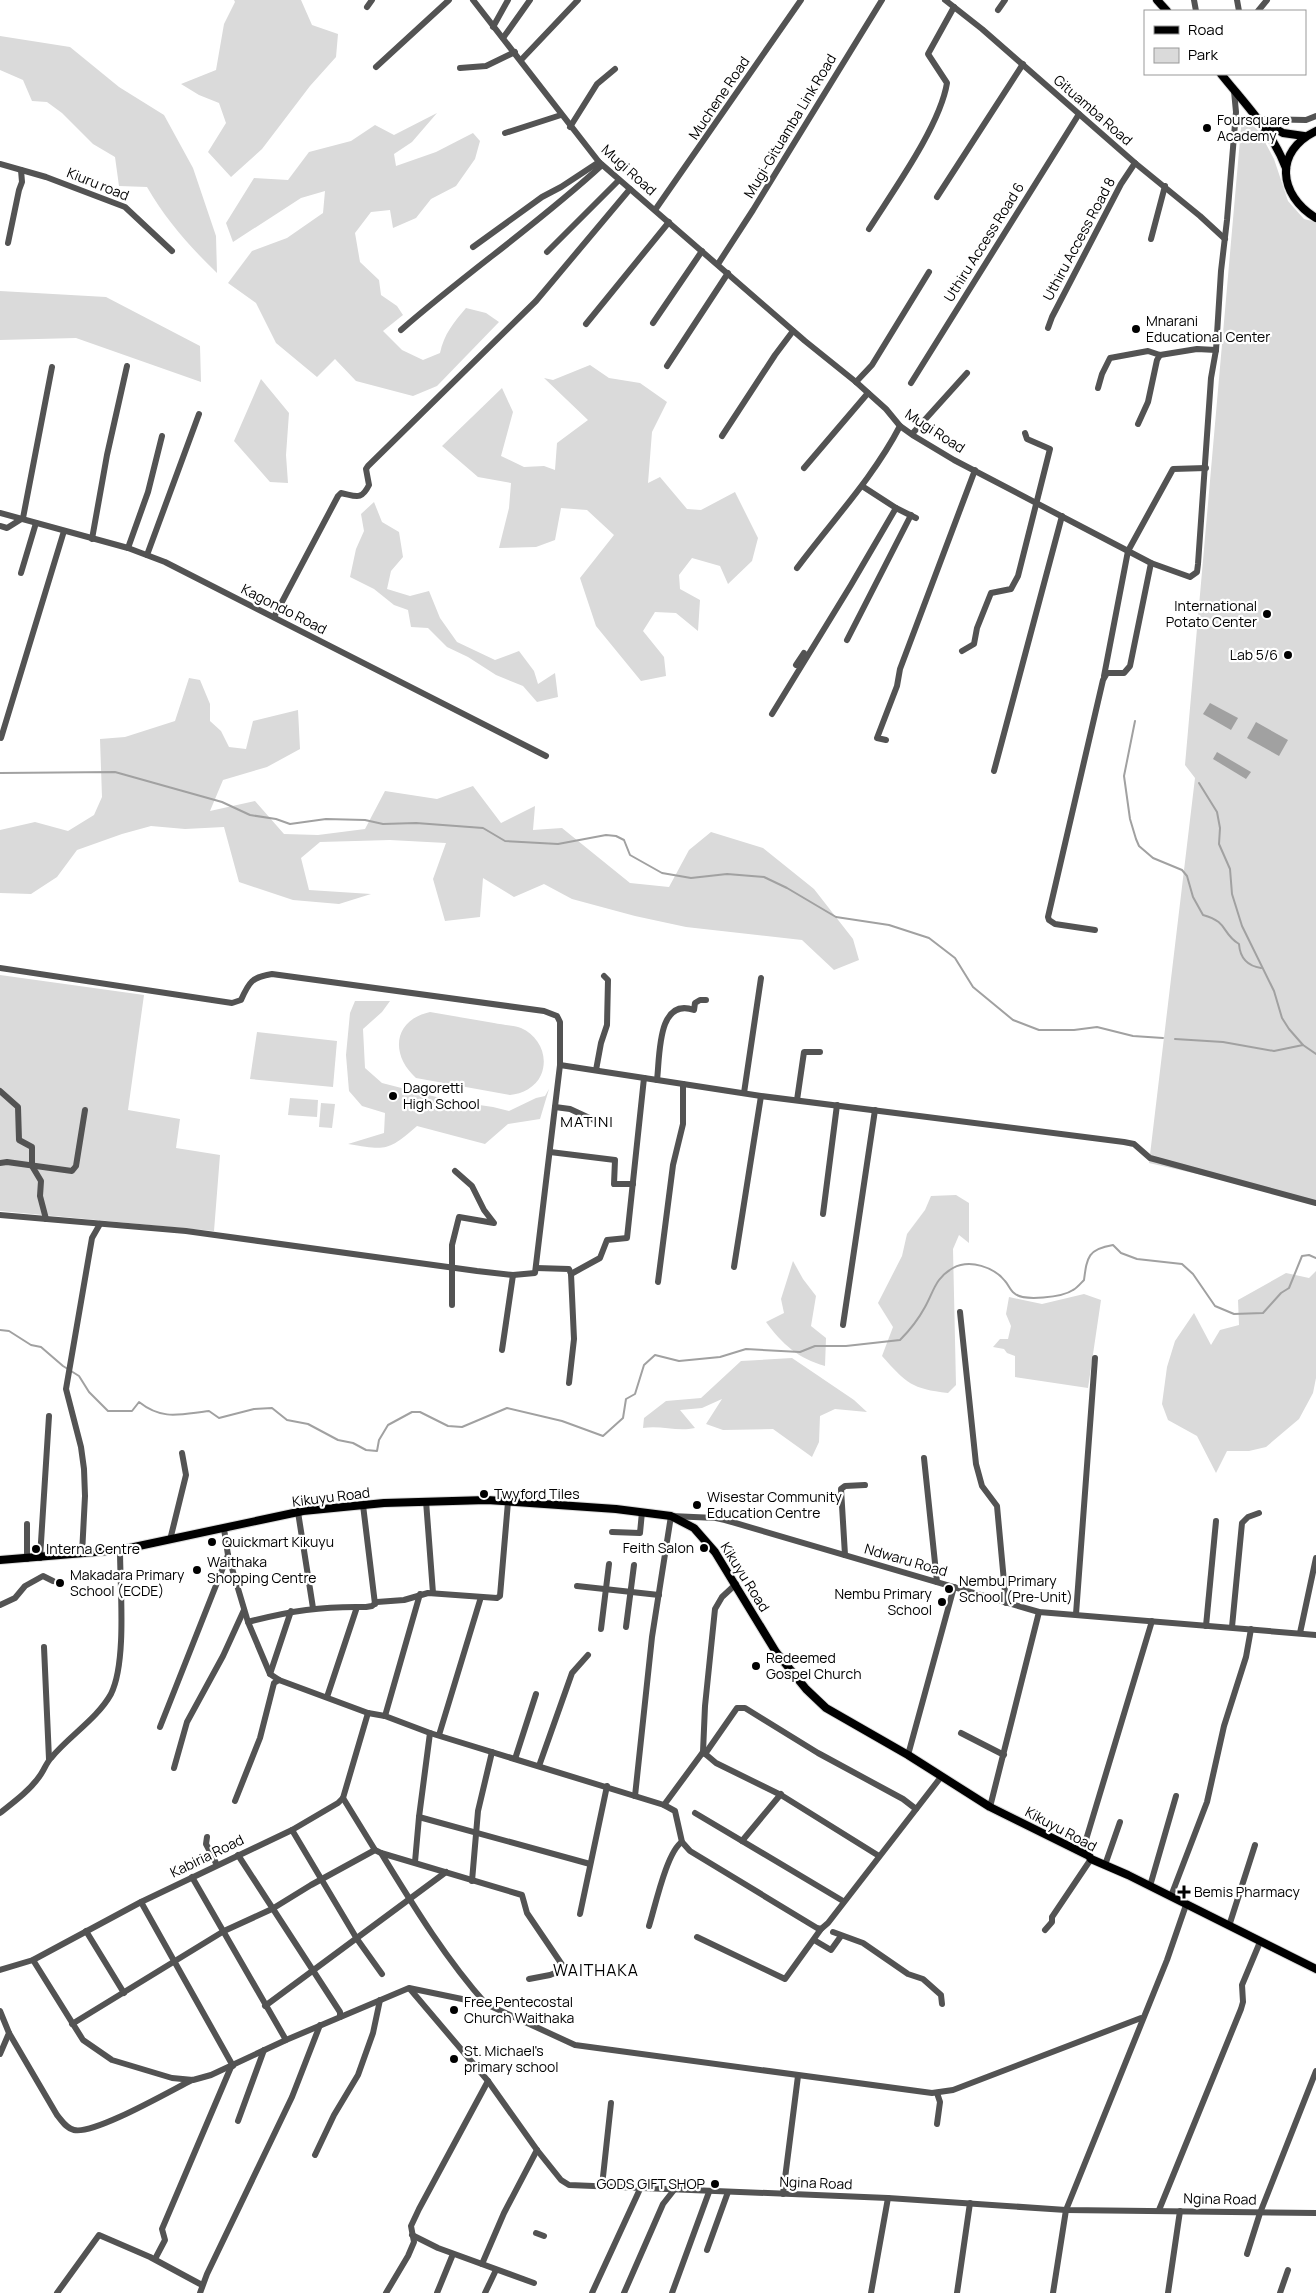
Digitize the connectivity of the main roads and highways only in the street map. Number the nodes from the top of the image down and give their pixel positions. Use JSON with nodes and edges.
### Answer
{"nodes":[{"id":1,"x":1157,"y":0,"type":"edge"},
{"id":2,"x":1166,"y":10,"type":"edge"},
{"id":3,"x":1221,"y":75,"type":"edge"},
{"id":4,"x":1257,"y":117,"type":"junction"},
{"id":5,"x":1316,"y":131,"type":"edge"},
{"id":6,"x":1304,"y":136,"type":"junction"},
{"id":7,"x":1286,"y":168,"type":"junction"},
{"id":8,"x":1316,"y":218,"type":"edge"},
{"id":9,"x":0,"y":1560,"type":"edge"},
{"id":10,"x":1316,"y":1970,"type":"edge"}],
"edges":[{"from":1,"to":2,"type":"main road"},
{"from":3,"to":4,"type":"main road"},
{"from":4,"to":6,"type":"main road"},
{"from":4,"to":7,"type":"main road"},
{"from":5,"to":6,"type":"main road"},
{"from":6,"to":7,"type":"main road"},
{"from":7,"to":8,"type":"main road"},
{"from":9,"to":10,"type":"main road","name":"Kikuyu Road"}]}
